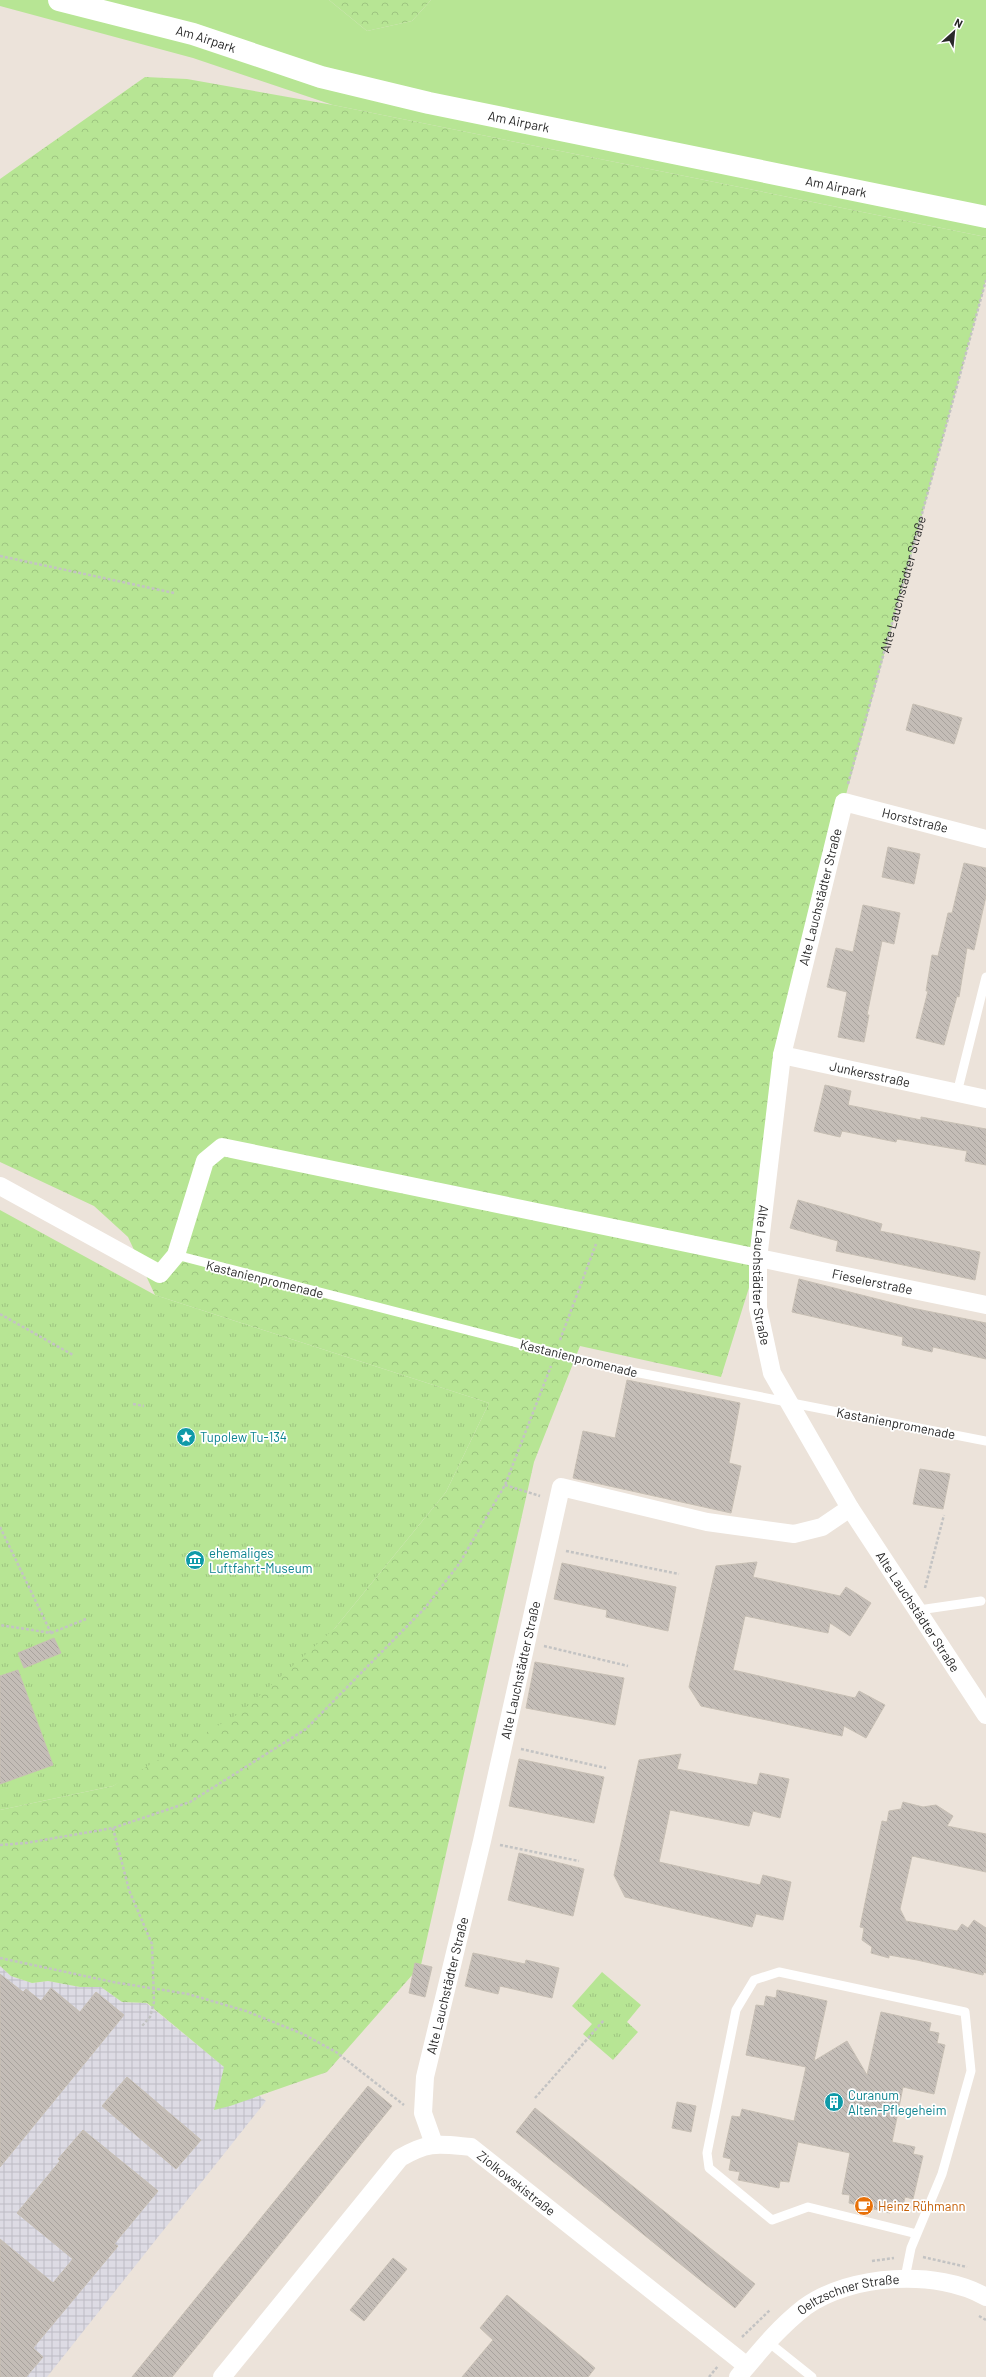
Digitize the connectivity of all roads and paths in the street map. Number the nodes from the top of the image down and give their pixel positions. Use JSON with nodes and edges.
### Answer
{"nodes":[{"id":1,"x":59,"y":0,"type":"edge"},
{"id":2,"x":986,"y":217,"type":"edge"},
{"id":3,"x":986,"y":280,"type":"edge"},
{"id":4,"x":0,"y":556,"type":"edge"},
{"id":5,"x":174,"y":593,"type":"dead end"},
{"id":6,"x":844,"y":802,"type":"junction"},
{"id":7,"x":986,"y":839,"type":"edge"},
{"id":8,"x":986,"y":978,"type":"edge"},
{"id":9,"x":782,"y":1055,"type":"junction"},
{"id":10,"x":957,"y":1093,"type":"junction"},
{"id":11,"x":986,"y":1099,"type":"edge"},
{"id":12,"x":0,"y":1186,"type":"edge"},
{"id":13,"x":602,"y":1226,"type":"junction"},
{"id":14,"x":176,"y":1255,"type":"junction"},
{"id":15,"x":758,"y":1259,"type":"junction"},
{"id":16,"x":986,"y":1305,"type":"edge"},
{"id":17,"x":0,"y":1314,"type":"edge"},
{"id":18,"x":566,"y":1325,"type":"dead end"},
{"id":19,"x":73,"y":1355,"type":"dead end"},
{"id":20,"x":548,"y":1372,"type":"dead end"},
{"id":21,"x":133,"y":1404,"type":"dead end"},
{"id":22,"x":144,"y":1406,"type":"dead end"},
{"id":23,"x":986,"y":1441,"type":"edge"},
{"id":24,"x":505,"y":1485,"type":"junction"},
{"id":25,"x":558,"y":1502,"type":"junction"},
{"id":26,"x":850,"y":1508,"type":"junction"},
{"id":27,"x":944,"y":1515,"type":"dead end"},
{"id":28,"x":0,"y":1527,"type":"edge"},
{"id":29,"x":548,"y":1547,"type":"junction"},
{"id":30,"x":679,"y":1574,"type":"dead end"},
{"id":31,"x":981,"y":1601,"type":"dead end"},
{"id":32,"x":919,"y":1610,"type":"junction"},
{"id":33,"x":86,"y":1619,"type":"dead end"},
{"id":34,"x":0,"y":1626,"type":"edge"},
{"id":35,"x":51,"y":1632,"type":"junction"},
{"id":36,"x":526,"y":1642,"type":"junction"},
{"id":37,"x":628,"y":1666,"type":"dead end"},
{"id":38,"x":986,"y":1715,"type":"edge"},
{"id":39,"x":503,"y":1745,"type":"junction"},
{"id":40,"x":606,"y":1768,"type":"dead end"},
{"id":41,"x":113,"y":1828,"type":"junction"},
{"id":42,"x":482,"y":1841,"type":"junction"},
{"id":43,"x":0,"y":1845,"type":"edge"},
{"id":44,"x":579,"y":1861,"type":"dead end"},
{"id":45,"x":0,"y":1958,"type":"edge"},
{"id":46,"x":152,"y":1990,"type":"junction"},
{"id":47,"x":604,"y":2020,"type":"dead end"},
{"id":48,"x":142,"y":2026,"type":"dead end"},
{"id":49,"x":535,"y":2098,"type":"dead end"},
{"id":50,"x":423,"y":2113,"type":"junction"},
{"id":51,"x":434,"y":2144,"type":"junction"},
{"id":52,"x":917,"y":2234,"type":"junction"},
{"id":53,"x":905,"y":2278,"type":"junction"},
{"id":54,"x":986,"y":2297,"type":"edge"},
{"id":55,"x":977,"y":2315,"type":"dead end"},
{"id":56,"x":986,"y":2320,"type":"edge"},
{"id":57,"x":767,"y":2341,"type":"junction"},
{"id":58,"x":743,"y":2371,"type":"edge"},
{"id":59,"x":222,"y":2377,"type":"edge"},
{"id":60,"x":812,"y":2377,"type":"edge"}],
"edges":[{"from":1,"to":2,"type":"street","name":"Am Airpark"},
{"from":3,"to":6,"type":"path","name":"Alte Lauchstädter Straße"},
{"from":4,"to":5,"type":"path"},
{"from":6,"to":7,"type":"street","name":"Horststraße"},
{"from":6,"to":9,"type":"street","name":"Alte Lauchstädter Straße"},
{"from":8,"to":10,"type":"lane"},
{"from":9,"to":10,"type":"street","name":"Junkersstraße"},
{"from":9,"to":15,"type":"street","name":"Alte Lauchstädter Straße"},
{"from":10,"to":11,"type":"street","name":"Junkersstraße"},
{"from":12,"to":14,"type":"street"},
{"from":13,"to":14,"type":"street","name":"Fieselerstraße"},
{"from":13,"to":15,"type":"street","name":"Fieselerstraße"},
{"from":13,"to":18,"type":"path"},
{"from":14,"to":23,"type":"lane","name":"Kastanienpromenade"},
{"from":15,"to":16,"type":"street","name":"Fieselerstraße"},
{"from":15,"to":26,"type":"street","name":"Alte Lauchstädter Straße"},
{"from":17,"to":19,"type":"path"},
{"from":20,"to":24,"type":"path"},
{"from":21,"to":22,"type":"path"},
{"from":24,"to":25,"type":"path"},
{"from":24,"to":41,"type":"path"},
{"from":25,"to":26,"type":"street","name":"Alte Lauchstädter Straße"},
{"from":25,"to":29,"type":"street","name":"Alte Lauchstädter Straße"},
{"from":26,"to":32,"type":"street","name":"Alte Lauchstädter Straße"},
{"from":27,"to":32,"type":"path"},
{"from":28,"to":35,"type":"path"},
{"from":29,"to":30,"type":"path"},
{"from":29,"to":36,"type":"street","name":"Alte Lauchstädter Straße"},
{"from":31,"to":32,"type":"lane"},
{"from":32,"to":38,"type":"street","name":"Alte Lauchstädter Straße"},
{"from":33,"to":35,"type":"path"},
{"from":34,"to":35,"type":"path"},
{"from":36,"to":37,"type":"path"},
{"from":36,"to":39,"type":"street","name":"Alte Lauchstädter Straße"},
{"from":39,"to":40,"type":"path"},
{"from":39,"to":42,"type":"street","name":"Alte Lauchstädter Straße"},
{"from":41,"to":43,"type":"path"},
{"from":41,"to":46,"type":"path"},
{"from":42,"to":44,"type":"path"},
{"from":42,"to":50,"type":"street","name":"Alte Lauchstädter Straße"},
{"from":45,"to":46,"type":"path"},
{"from":46,"to":48,"type":"path"},
{"from":46,"to":50,"type":"path"},
{"from":47,"to":49,"type":"path"},
{"from":50,"to":51,"type":"street","name":"Alte Lauchstädter Straße"},
{"from":51,"to":58,"type":"street","name":"Ziolkowskistraße"},
{"from":51,"to":59,"type":"street","name":"Ziolkowskistraße"},
{"from":52,"to":52,"type":"lane"},
{"from":52,"to":53,"type":"lane"},
{"from":53,"to":54,"type":"street","name":"Oeltzschner Straße"},
{"from":53,"to":57,"type":"street","name":"Oeltzschner Straße"},
{"from":55,"to":56,"type":"path"},
{"from":57,"to":58,"type":"street","name":"Oeltzschner Straße"},
{"from":57,"to":60,"type":"lane"}]}
